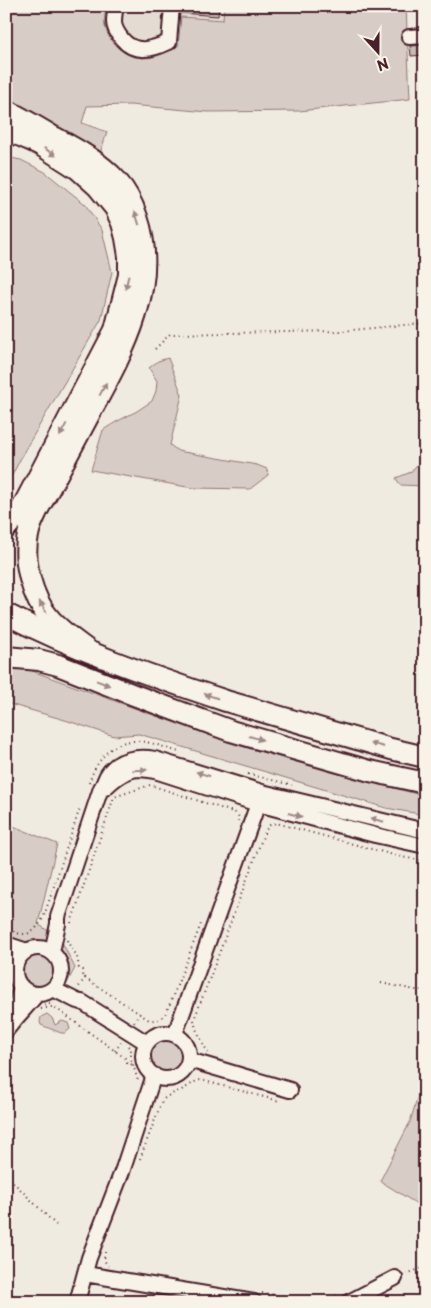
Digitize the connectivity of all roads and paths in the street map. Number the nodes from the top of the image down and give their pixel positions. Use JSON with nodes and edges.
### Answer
{"nodes":[{"id":1,"x":116,"y":6,"type":"edge"},
{"id":2,"x":172,"y":6,"type":"edge"},
{"id":3,"x":425,"y":36,"type":"edge"},
{"id":4,"x":409,"y":37,"type":"dead end"},
{"id":5,"x":8,"y":114,"type":"edge"},
{"id":6,"x":425,"y":323,"type":"edge"},
{"id":7,"x":155,"y":349,"type":"dead end"},
{"id":8,"x":6,"y":528,"type":"edge"},
{"id":9,"x":6,"y":614,"type":"edge"},
{"id":10,"x":90,"y":652,"type":"junction"},
{"id":11,"x":7,"y":656,"type":"edge"},
{"id":12,"x":425,"y":757,"type":"edge"},
{"id":13,"x":91,"y":778,"type":"dead end"},
{"id":14,"x":425,"y":783,"type":"edge"},
{"id":15,"x":94,"y":790,"type":"junction"},
{"id":16,"x":260,"y":798,"type":"junction"},
{"id":17,"x":81,"y":805,"type":"dead end"},
{"id":18,"x":238,"y":822,"type":"dead end"},
{"id":19,"x":425,"y":832,"type":"edge"},
{"id":20,"x":425,"y":846,"type":"edge"},
{"id":21,"x":425,"y":861,"type":"edge"},
{"id":22,"x":203,"y":918,"type":"dead end"},
{"id":23,"x":71,"y":925,"type":"dead end"},
{"id":24,"x":6,"y":934,"type":"edge"},
{"id":25,"x":68,"y":934,"type":"dead end"},
{"id":26,"x":6,"y":944,"type":"edge"},
{"id":27,"x":39,"y":950,"type":"junction"},
{"id":28,"x":11,"y":961,"type":"edge"},
{"id":29,"x":83,"y":970,"type":"dead end"},
{"id":30,"x":86,"y":978,"type":"dead end"},
{"id":31,"x":56,"y":983,"type":"junction"},
{"id":32,"x":381,"y":983,"type":"dead end"},
{"id":33,"x":20,"y":986,"type":"junction"},
{"id":34,"x":425,"y":990,"type":"edge"},
{"id":35,"x":37,"y":994,"type":"junction"},
{"id":36,"x":60,"y":1003,"type":"dead end"},
{"id":37,"x":26,"y":1009,"type":"junction"},
{"id":38,"x":10,"y":1026,"type":"edge"},
{"id":39,"x":175,"y":1034,"type":"junction"},
{"id":40,"x":121,"y":1042,"type":"dead end"},
{"id":41,"x":147,"y":1043,"type":"junction"},
{"id":42,"x":213,"y":1057,"type":"dead end"},
{"id":43,"x":188,"y":1060,"type":"junction"},
{"id":44,"x":133,"y":1065,"type":"junction"},
{"id":45,"x":154,"y":1076,"type":"junction"},
{"id":46,"x":139,"y":1083,"type":"dead end"},
{"id":47,"x":290,"y":1090,"type":"dead end"},
{"id":48,"x":279,"y":1101,"type":"dead end"},
{"id":49,"x":138,"y":1164,"type":"dead end"},
{"id":50,"x":6,"y":1175,"type":"edge"},
{"id":51,"x":56,"y":1225,"type":"dead end"},
{"id":52,"x":107,"y":1248,"type":"dead end"},
{"id":53,"x":110,"y":1267,"type":"dead end"},
{"id":54,"x":425,"y":1267,"type":"edge"},
{"id":55,"x":85,"y":1274,"type":"junction"},
{"id":56,"x":395,"y":1278,"type":"joint"},
{"id":57,"x":6,"y":1290,"type":"edge"},
{"id":58,"x":257,"y":1297,"type":"edge"},
{"id":59,"x":344,"y":1298,"type":"edge"},
{"id":60,"x":25,"y":1302,"type":"edge"},
{"id":61,"x":77,"y":1302,"type":"edge"}],
"edges":[{"from":1,"to":2,"type":"street"},
{"from":3,"to":4,"type":"street"},
{"from":5,"to":8,"type":"highway","one_way":true},
{"from":10,"to":5,"type":"highway","one_way":true},
{"from":6,"to":7,"type":"path"},
{"from":9,"to":10,"type":"highway"},
{"from":12,"to":10,"type":"highway","one_way":true},
{"from":11,"to":14,"type":"highway","one_way":true},
{"from":13,"to":15,"type":"path"},
{"from":15,"to":16,"type":"street"},
{"from":15,"to":27,"type":"street"},
{"from":19,"to":16,"type":"street","one_way":true},
{"from":16,"to":20,"type":"street","one_way":true},
{"from":16,"to":39,"type":"street"},
{"from":17,"to":24,"type":"path"},
{"from":18,"to":23,"type":"path"},
{"from":21,"to":42,"type":"path"},
{"from":22,"to":30,"type":"path"},
{"from":25,"to":29,"type":"path"},
{"from":26,"to":27,"type":"street"},
{"from":27,"to":28,"type":"street"},
{"from":27,"to":31,"type":"street"},
{"from":28,"to":33,"type":"street"},
{"from":31,"to":35,"type":"street"},
{"from":31,"to":41,"type":"street"},
{"from":32,"to":34,"type":"path"},
{"from":33,"to":35,"type":"street"},
{"from":33,"to":38,"type":"street"},
{"from":35,"to":37,"type":"street"},
{"from":36,"to":37,"type":"path"},
{"from":37,"to":38,"type":"street"},
{"from":37,"to":44,"type":"path"},
{"from":39,"to":41,"type":"street"},
{"from":39,"to":43,"type":"street"},
{"from":40,"to":44,"type":"path"},
{"from":41,"to":45,"type":"street"},
{"from":43,"to":45,"type":"street"},
{"from":43,"to":47,"type":"street"},
{"from":44,"to":46,"type":"path"},
{"from":45,"to":55,"type":"street"},
{"from":48,"to":49,"type":"path"},
{"from":50,"to":51,"type":"path"},
{"from":52,"to":53,"type":"path"},
{"from":54,"to":56,"type":"path"},
{"from":55,"to":58,"type":"street"},
{"from":55,"to":61,"type":"street"},
{"from":56,"to":59,"type":"street"},
{"from":57,"to":60,"type":"path"},
{"from":58,"to":59,"type":"path"}]}
